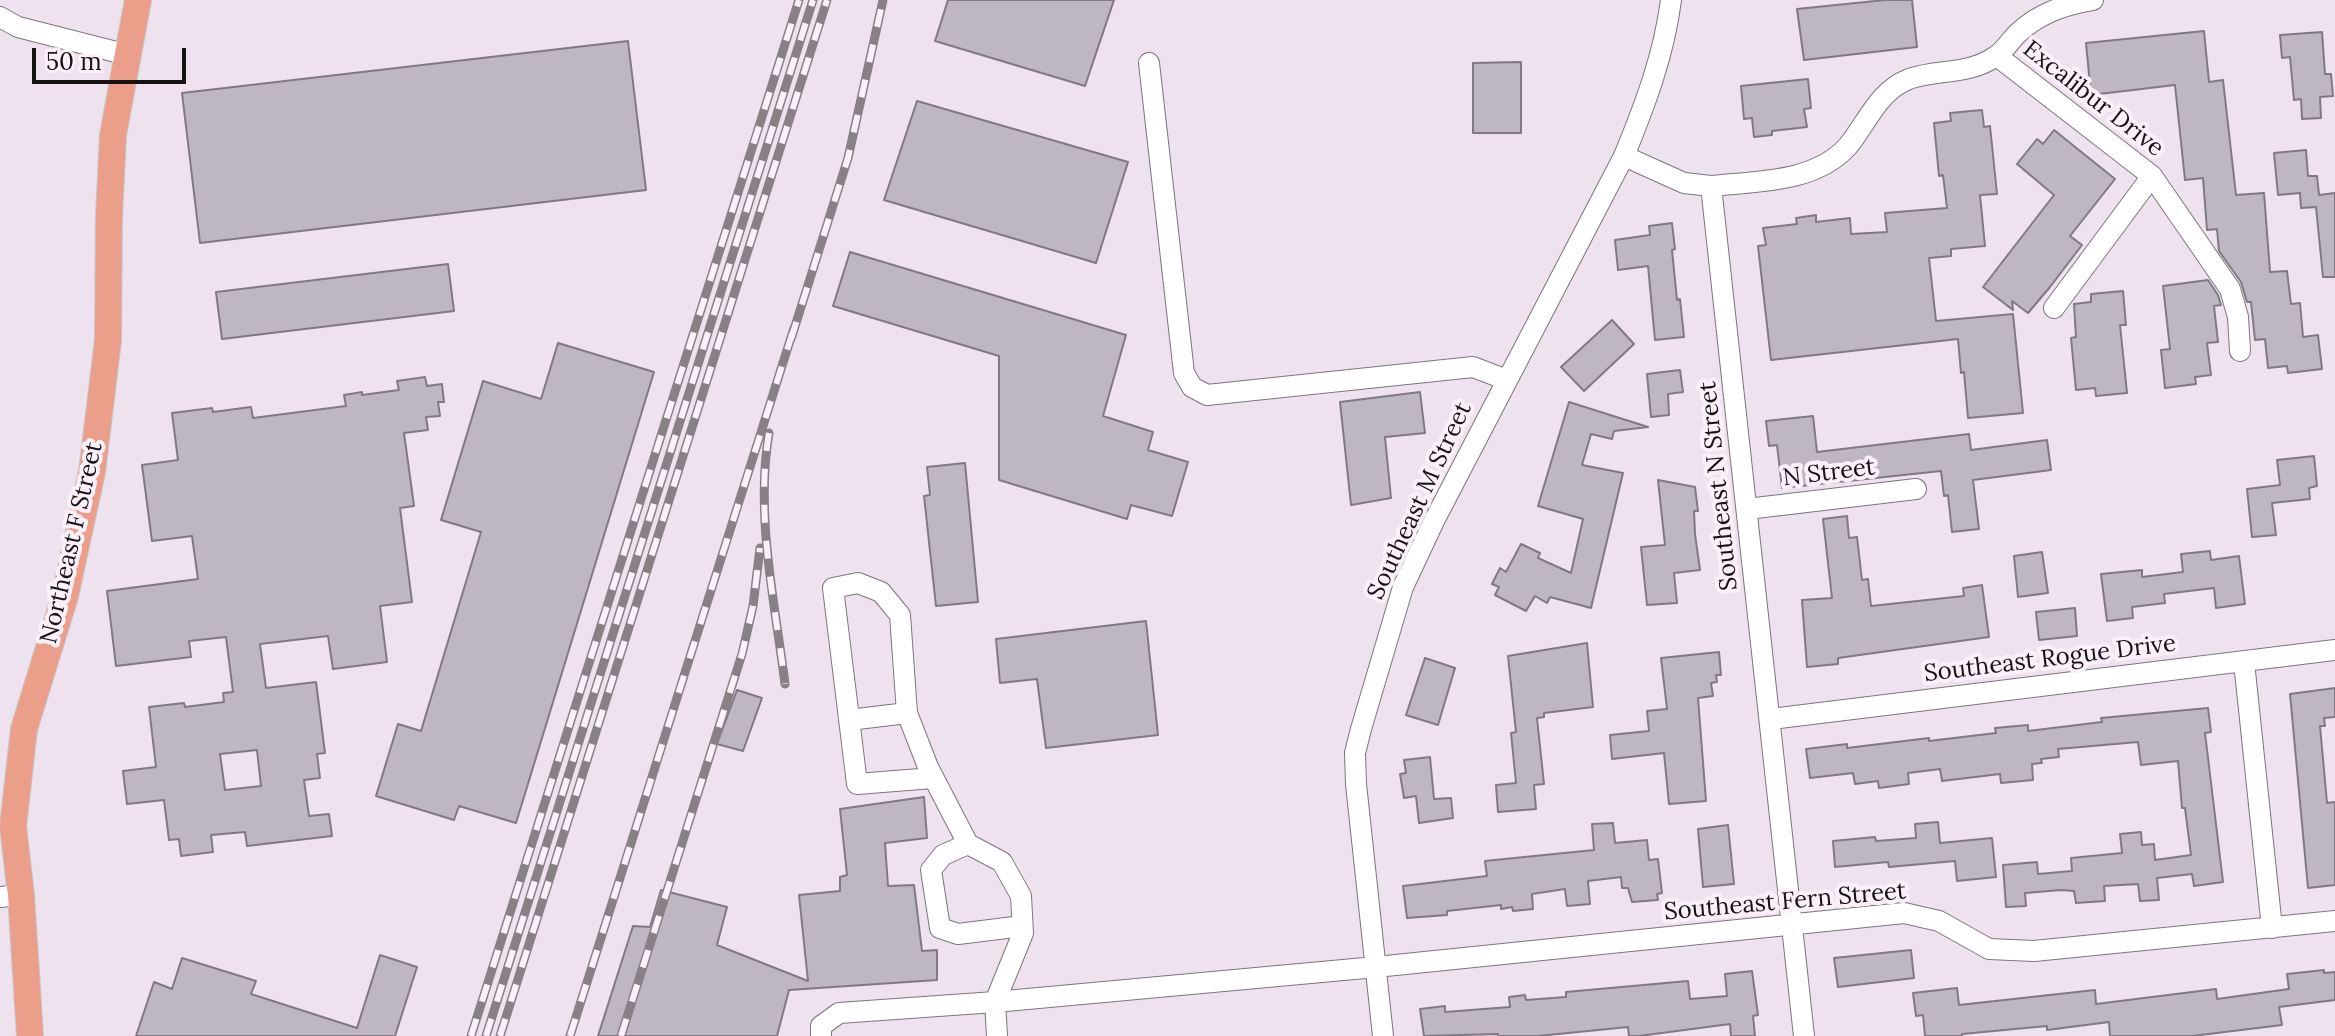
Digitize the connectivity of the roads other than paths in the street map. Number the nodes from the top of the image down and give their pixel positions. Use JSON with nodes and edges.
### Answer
{"nodes":[{"id":1,"x":138,"y":0,"type":"edge"},
{"id":2,"x":1671,"y":0,"type":"edge"},
{"id":3,"x":2093,"y":0,"type":"edge"},
{"id":4,"x":0,"y":17,"type":"edge"},
{"id":5,"x":128,"y":55,"type":"junction"},
{"id":6,"x":1997,"y":56,"type":"junction"},
{"id":7,"x":1149,"y":63,"type":"dead end"},
{"id":8,"x":1624,"y":156,"type":"junction"},
{"id":9,"x":2152,"y":176,"type":"junction"},
{"id":10,"x":1711,"y":186,"type":"junction"},
{"id":11,"x":2054,"y":308,"type":"dead end"},
{"id":12,"x":2240,"y":351,"type":"dead end"},
{"id":13,"x":1507,"y":380,"type":"junction"},
{"id":14,"x":1916,"y":489,"type":"dead end"},
{"id":15,"x":1747,"y":509,"type":"junction"},
{"id":16,"x":2335,"y":650,"type":"edge"},
{"id":17,"x":2244,"y":662,"type":"junction"},
{"id":18,"x":907,"y":713,"type":"junction"},
{"id":19,"x":1771,"y":719,"type":"junction"},
{"id":20,"x":849,"y":720,"type":"junction"},
{"id":21,"x":933,"y":778,"type":"junction"},
{"id":22,"x":968,"y":844,"type":"junction"},
{"id":23,"x":10,"y":896,"type":"edge"},
{"id":24,"x":2335,"y":921,"type":"edge"},
{"id":25,"x":1793,"y":925,"type":"junction"},
{"id":26,"x":1022,"y":926,"type":"junction"},
{"id":27,"x":2272,"y":928,"type":"junction"},
{"id":28,"x":1376,"y":967,"type":"junction"},
{"id":29,"x":995,"y":1002,"type":"junction"},
{"id":30,"x":30,"y":1036,"type":"edge"},
{"id":31,"x":821,"y":1036,"type":"edge"},
{"id":32,"x":997,"y":1036,"type":"edge"},
{"id":33,"x":1383,"y":1036,"type":"edge"},
{"id":34,"x":1804,"y":1036,"type":"edge"}],
"edges":[{"from":1,"to":5,"type":"main road","name":"Northeast F Street"},
{"from":2,"to":8,"type":"street"},
{"from":3,"to":6,"type":"street"},
{"from":4,"to":5,"type":"street"},
{"from":5,"to":23,"type":"main road","name":"Northeast F Street"},
{"from":6,"to":9,"type":"street","name":"Excalibur Drive"},
{"from":6,"to":10,"type":"street"},
{"from":7,"to":13,"type":"street"},
{"from":8,"to":10,"type":"street"},
{"from":8,"to":13,"type":"street","name":"Southeast M Street"},
{"from":9,"to":11,"type":"street"},
{"from":9,"to":12,"type":"street","name":"Excalibur Drive"},
{"from":10,"to":15,"type":"street","name":"Southeast N Street"},
{"from":13,"to":28,"type":"street","name":"Southeast M Street"},
{"from":14,"to":15,"type":"street","name":"N Street"},
{"from":15,"to":19,"type":"street","name":"Southeast N Street"},
{"from":16,"to":17,"type":"street","name":"Southeast Rogue Drive"},
{"from":17,"to":19,"type":"street","name":"Southeast Rogue Drive"},
{"from":17,"to":27,"type":"street"},
{"from":18,"to":20,"type":"street"},
{"from":18,"to":20,"type":"street"},
{"from":18,"to":21,"type":"street"},
{"from":19,"to":25,"type":"street","name":"Southeast N Street"},
{"from":20,"to":21,"type":"street"},
{"from":21,"to":22,"type":"street"},
{"from":22,"to":26,"type":"street"},
{"from":22,"to":26,"type":"street"},
{"from":23,"to":30,"type":"main road","name":"Northeast F Street"},
{"from":24,"to":27,"type":"street","name":"Southeast Fern Street"},
{"from":25,"to":27,"type":"street","name":"Southeast Fern Street"},
{"from":25,"to":28,"type":"street","name":"Southeast Fern Street"},
{"from":25,"to":34,"type":"street","name":"Southeast N Street"},
{"from":26,"to":29,"type":"street"},
{"from":28,"to":29,"type":"street","name":"Southeast Fern Street"},
{"from":28,"to":33,"type":"street","name":"Southeast M Street"},
{"from":29,"to":31,"type":"street","name":"Southeast Fern Street"},
{"from":29,"to":32,"type":"street"}]}
